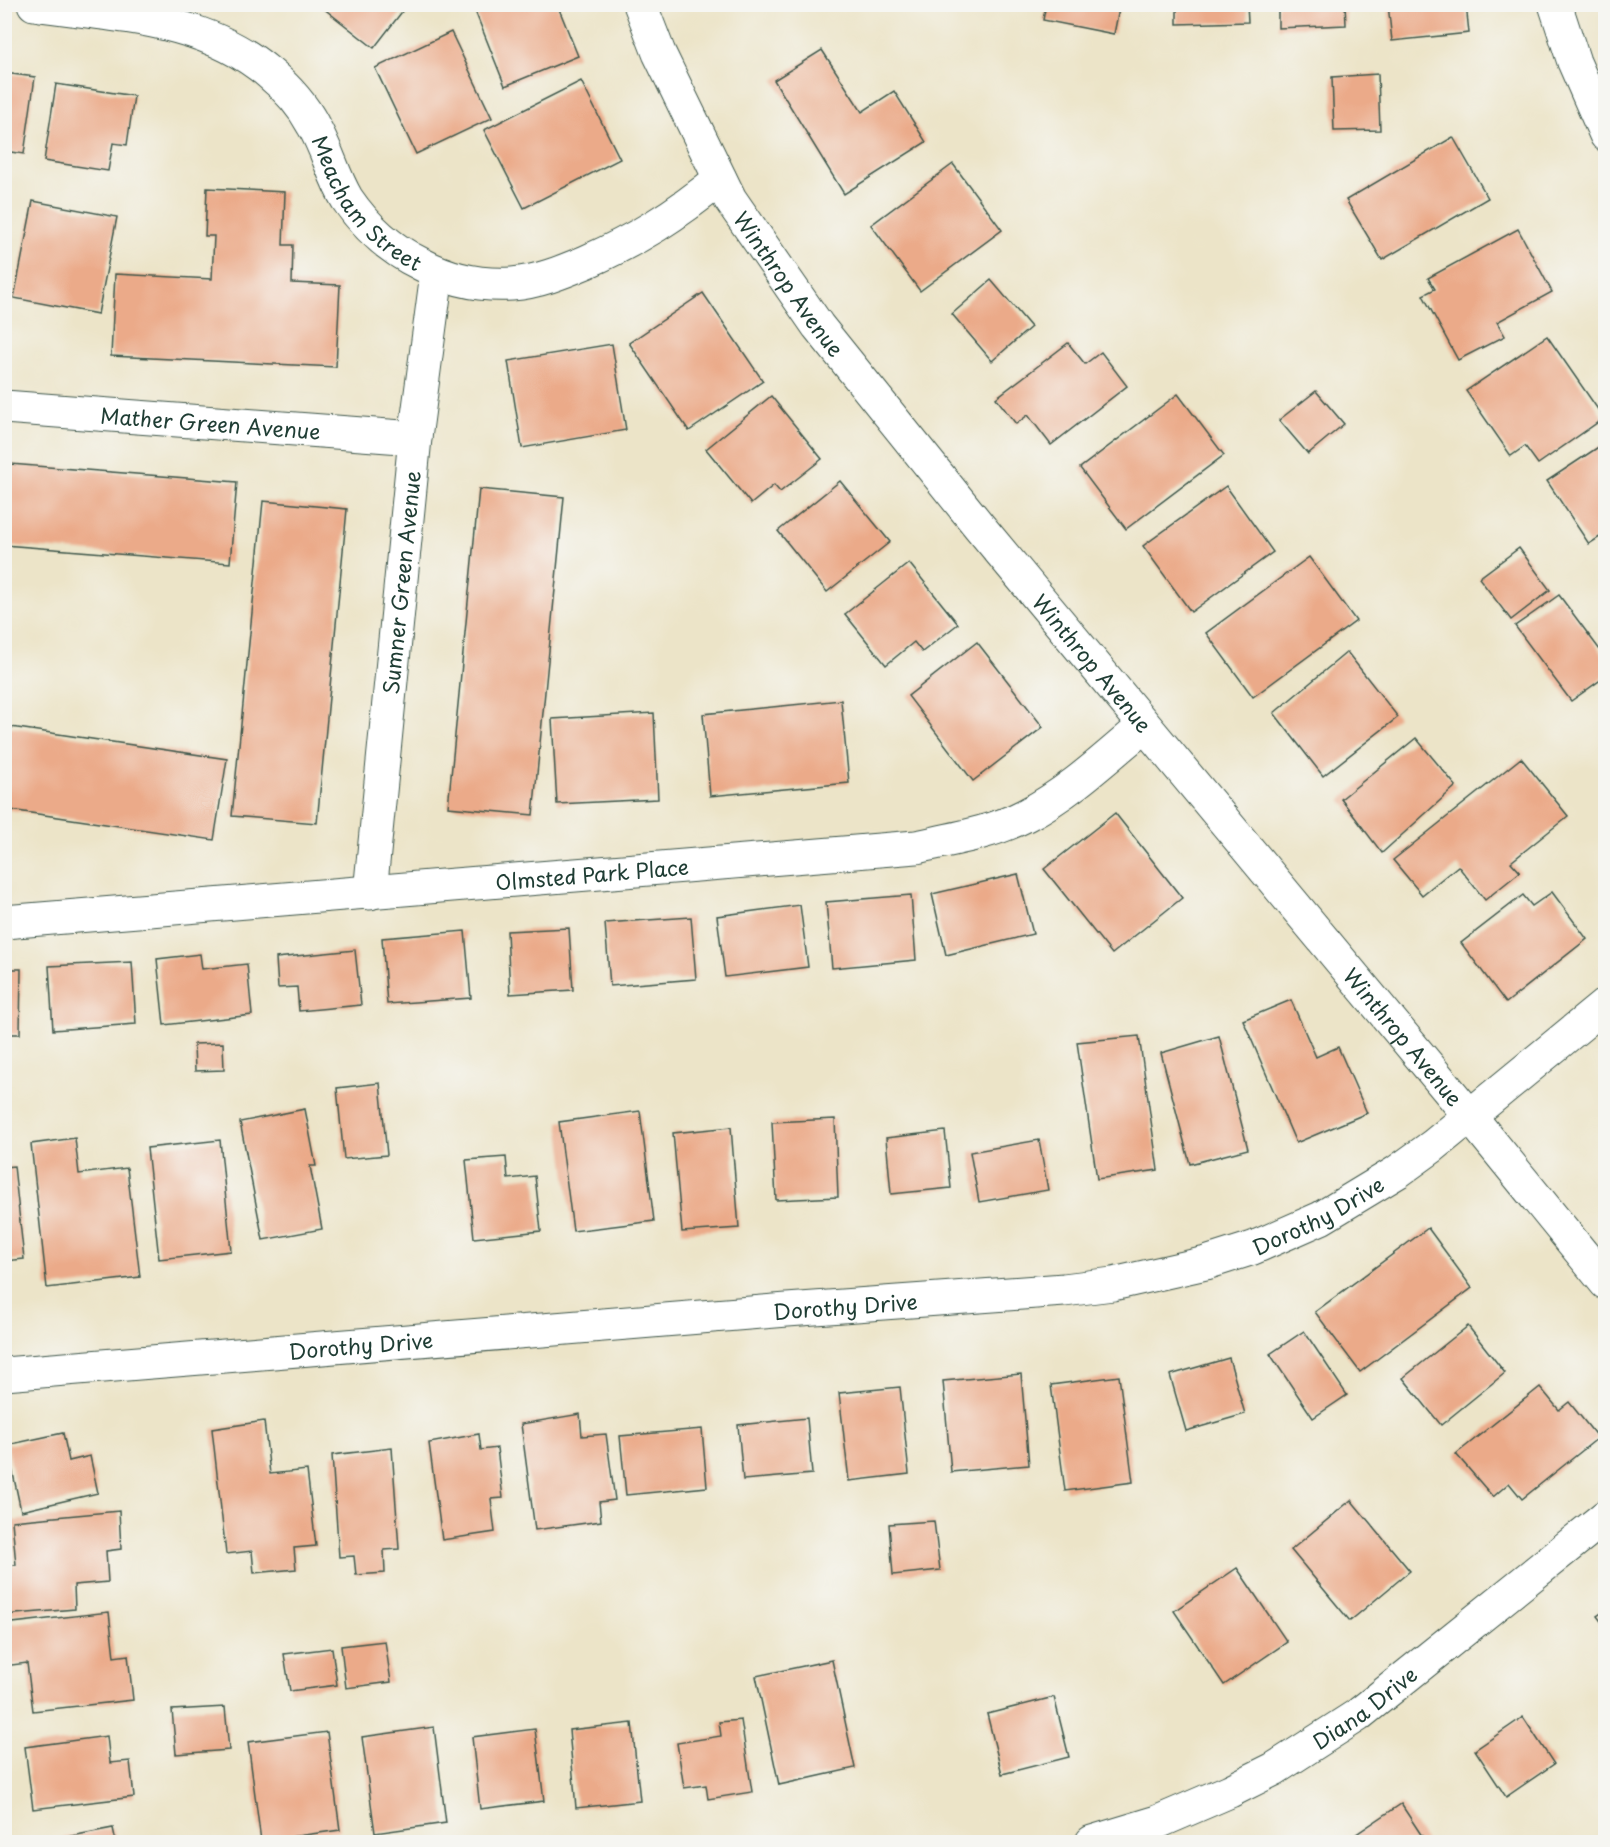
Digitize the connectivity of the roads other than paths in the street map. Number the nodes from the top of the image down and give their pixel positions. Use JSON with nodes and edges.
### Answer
{"nodes":[{"id":1,"x":34,"y":4,"type":"edge"},
{"id":2,"x":640,"y":4,"type":"edge"},
{"id":3,"x":1555,"y":4,"type":"edge"},
{"id":4,"x":1605,"y":135,"type":"edge"},
{"id":5,"x":720,"y":179,"type":"junction"},
{"id":6,"x":437,"y":273,"type":"junction"},
{"id":7,"x":4,"y":407,"type":"edge"},
{"id":8,"x":416,"y":438,"type":"junction"},
{"id":9,"x":1144,"y":726,"type":"junction"},
{"id":10,"x":370,"y":893,"type":"junction"},
{"id":11,"x":4,"y":922,"type":"edge"},
{"id":12,"x":1605,"y":1004,"type":"edge"},
{"id":13,"x":1469,"y":1115,"type":"junction"},
{"id":14,"x":1605,"y":1283,"type":"edge"},
{"id":15,"x":4,"y":1374,"type":"edge"},
{"id":16,"x":1605,"y":1516,"type":"edge"},
{"id":17,"x":1092,"y":1842,"type":"edge"}],
"edges":[{"from":1,"to":6,"type":"street","name":"Meacham Street"},
{"from":2,"to":5,"type":"street","name":"Winthrop Avenue"},
{"from":3,"to":4,"type":"street"},
{"from":5,"to":6,"type":"street","name":"Meacham Street"},
{"from":5,"to":9,"type":"street","name":"Winthrop Avenue"},
{"from":6,"to":8,"type":"street","name":"Sumner Green Avenue"},
{"from":7,"to":8,"type":"street","name":"Mather Green Avenue"},
{"from":8,"to":10,"type":"street","name":"Sumner Green Avenue"},
{"from":9,"to":10,"type":"street","name":"Olmsted Park Place"},
{"from":9,"to":13,"type":"street","name":"Winthrop Avenue"},
{"from":10,"to":11,"type":"street","name":"Olmsted Park Place"},
{"from":12,"to":13,"type":"street","name":"Dorothy Drive"},
{"from":13,"to":14,"type":"street","name":"Winthrop Avenue"},
{"from":13,"to":15,"type":"street","name":"Dorothy Drive"},
{"from":16,"to":17,"type":"street","name":"Diana Drive"}]}
